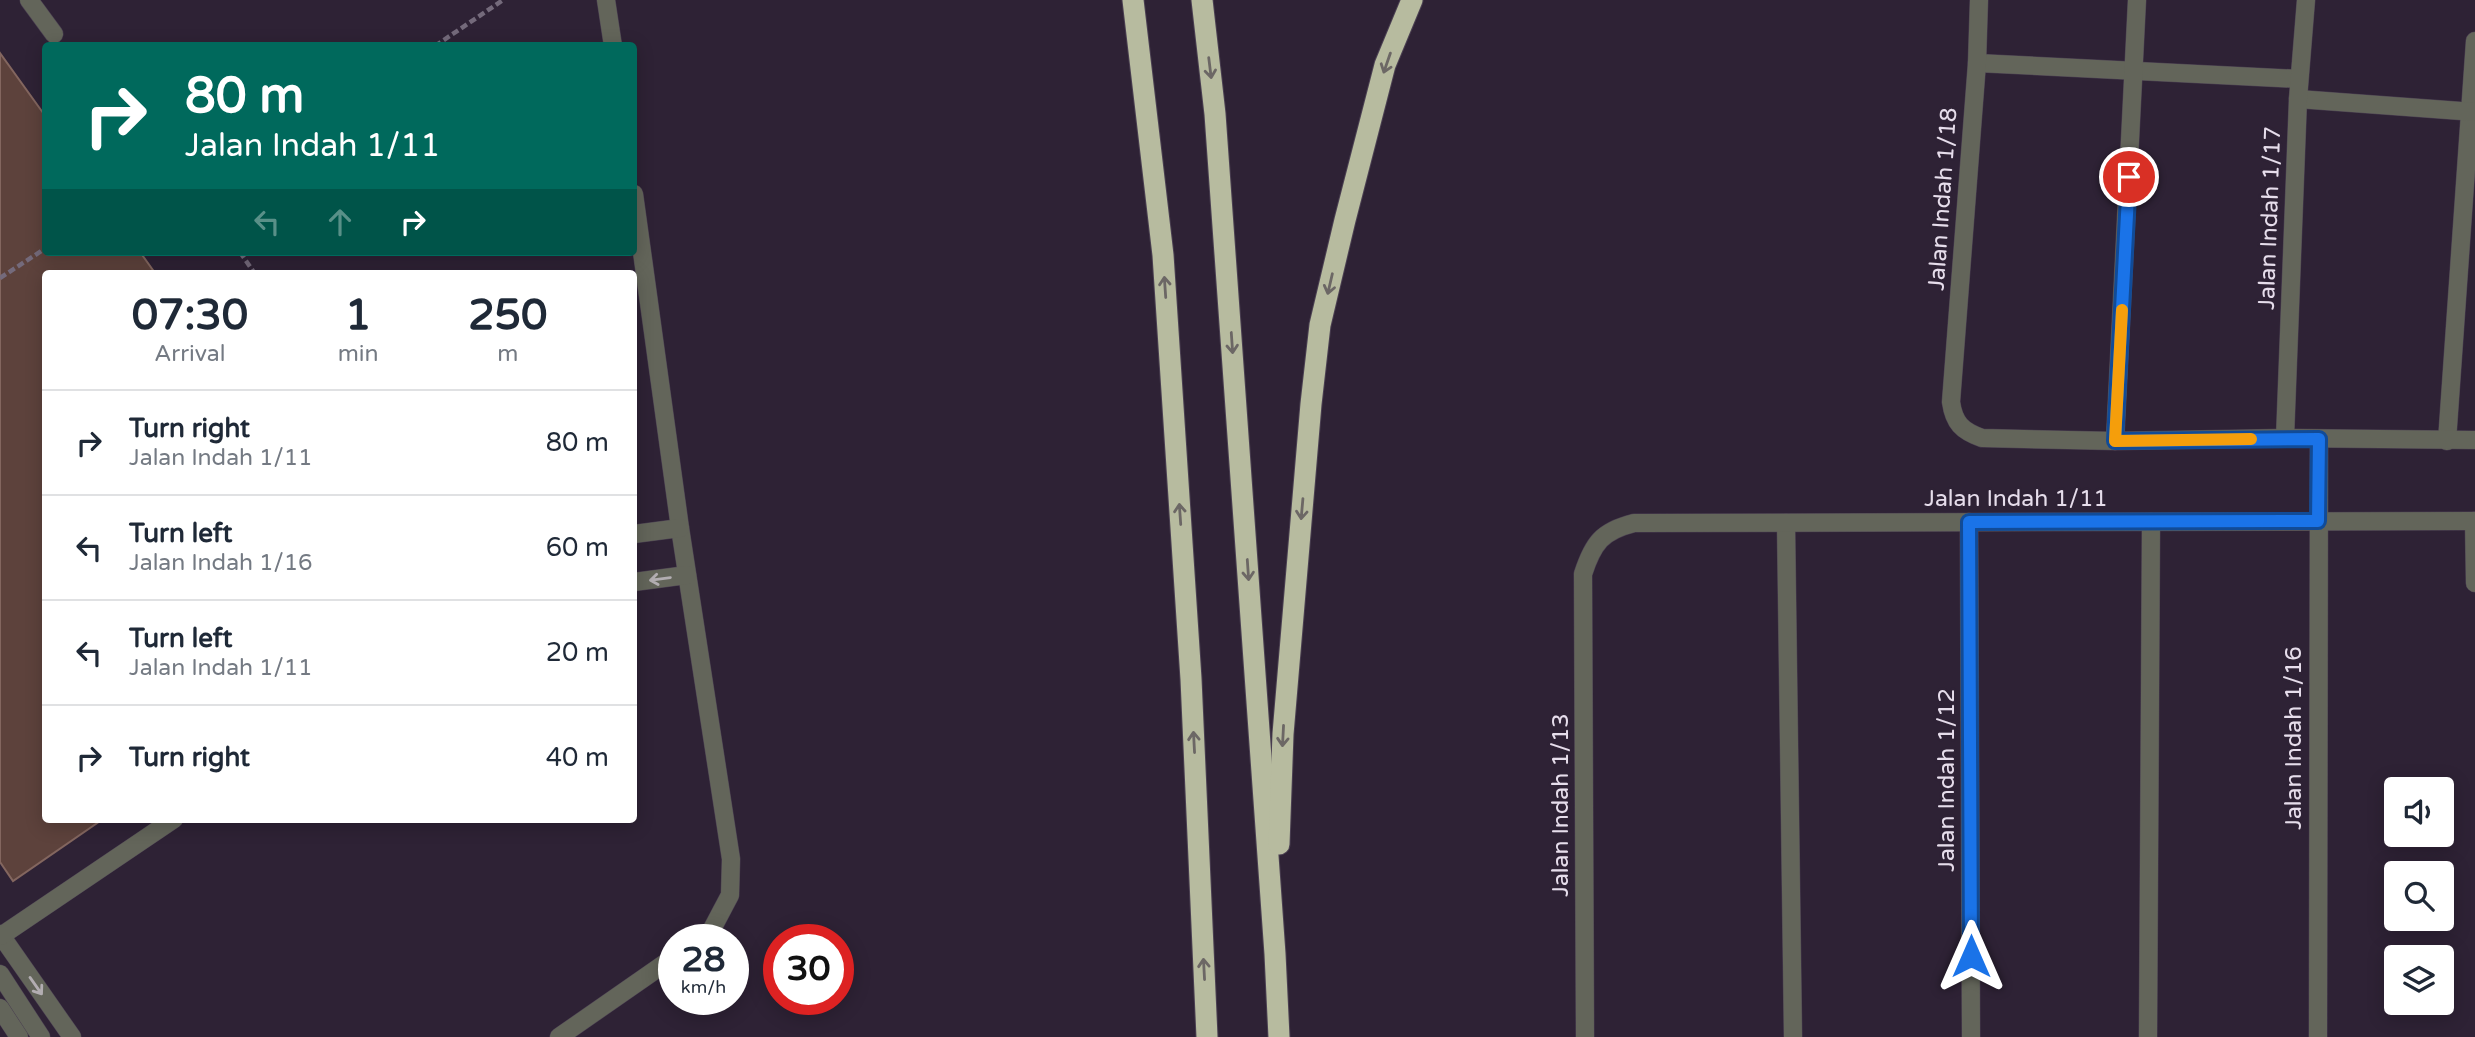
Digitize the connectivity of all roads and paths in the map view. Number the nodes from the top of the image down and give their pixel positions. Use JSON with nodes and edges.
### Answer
{"nodes":[{"id":1,"x":29,"y":0,"type":"edge"},
{"id":2,"x":503,"y":0,"type":"edge"},
{"id":3,"x":606,"y":0,"type":"edge"},
{"id":4,"x":1126,"y":0,"type":"edge"},
{"id":5,"x":1133,"y":0,"type":"edge"},
{"id":6,"x":1202,"y":0,"type":"edge"},
{"id":7,"x":1412,"y":0,"type":"edge"},
{"id":8,"x":1979,"y":0,"type":"edge"},
{"id":9,"x":2137,"y":0,"type":"edge"},
{"id":10,"x":2306,"y":0,"type":"edge"},
{"id":11,"x":54,"y":34,"type":"dead end"},
{"id":12,"x":2475,"y":41,"type":"edge"},
{"id":13,"x":441,"y":42,"type":"edge"},
{"id":14,"x":612,"y":42,"type":"edge"},
{"id":15,"x":1977,"y":63,"type":"junction"},
{"id":16,"x":1141,"y":67,"type":"junction"},
{"id":17,"x":2134,"y":71,"type":"junction"},
{"id":18,"x":2299,"y":79,"type":"junction"},
{"id":19,"x":2298,"y":99,"type":"junction"},
{"id":20,"x":2472,"y":112,"type":"edge"},
{"id":21,"x":637,"y":216,"type":"edge"},
{"id":22,"x":42,"y":251,"type":"edge"},
{"id":23,"x":0,"y":278,"type":"edge"},
{"id":24,"x":2285,"y":438,"type":"junction"},
{"id":25,"x":2319,"y":439,"type":"junction"},
{"id":26,"x":2475,"y":440,"type":"edge"},
{"id":27,"x":2115,"y":441,"type":"junction"},
{"id":28,"x":2446,"y":441,"type":"junction"},
{"id":29,"x":2318,"y":521,"type":"junction"},
{"id":30,"x":2474,"y":521,"type":"edge"},
{"id":31,"x":1969,"y":522,"type":"junction"},
{"id":32,"x":2151,"y":522,"type":"junction"},
{"id":33,"x":1786,"y":523,"type":"junction"},
{"id":34,"x":680,"y":528,"type":"junction"},
{"id":35,"x":637,"y":534,"type":"edge"},
{"id":36,"x":1583,"y":573,"type":"joint"},
{"id":37,"x":687,"y":575,"type":"junction"},
{"id":38,"x":637,"y":582,"type":"edge"},
{"id":39,"x":2475,"y":583,"type":"edge"},
{"id":40,"x":168,"y":823,"type":"edge"},
{"id":41,"x":715,"y":924,"type":"edge"},
{"id":42,"x":1,"y":935,"type":"edge"},
{"id":43,"x":1275,"y":954,"type":"junction"},
{"id":44,"x":658,"y":968,"type":"edge"},
{"id":45,"x":0,"y":974,"type":"edge"},
{"id":46,"x":0,"y":1008,"type":"edge"},
{"id":47,"x":19,"y":1037,"type":"edge"},
{"id":48,"x":41,"y":1037,"type":"edge"},
{"id":49,"x":72,"y":1037,"type":"edge"},
{"id":50,"x":559,"y":1037,"type":"edge"},
{"id":51,"x":1207,"y":1037,"type":"edge"},
{"id":52,"x":1279,"y":1037,"type":"edge"},
{"id":53,"x":1585,"y":1037,"type":"edge"},
{"id":54,"x":1793,"y":1037,"type":"edge"},
{"id":55,"x":1971,"y":1037,"type":"edge"},
{"id":56,"x":2148,"y":1037,"type":"edge"},
{"id":57,"x":2318,"y":1037,"type":"edge"}],
"edges":[{"from":1,"to":11,"type":"street"},
{"from":2,"to":13,"type":"path"},
{"from":3,"to":14,"type":"street"},
{"from":4,"to":16,"type":"highway"},
{"from":5,"to":16,"type":"highway"},
{"from":6,"to":43,"type":"highway","one_way":true},
{"from":7,"to":43,"type":"highway","one_way":true},
{"from":8,"to":15,"type":"street","name":"Jalan Indah 1/18"},
{"from":9,"to":17,"type":"street"},
{"from":10,"to":18,"type":"street","name":"Jalan Indah 1/17"},
{"from":12,"to":20,"type":"street"},
{"from":15,"to":17,"type":"street"},
{"from":15,"to":27,"type":"street","name":"Jalan Indah 1/18"},
{"from":51,"to":16,"type":"highway","one_way":true},
{"from":17,"to":18,"type":"street"},
{"from":17,"to":27,"type":"street"},
{"from":18,"to":19,"type":"street","name":"Jalan Indah 1/17"},
{"from":19,"to":20,"type":"street"},
{"from":19,"to":24,"type":"street","name":"Jalan Indah 1/17"},
{"from":20,"to":28,"type":"street"},
{"from":21,"to":34,"type":"street"},
{"from":22,"to":23,"type":"path"},
{"from":24,"to":25,"type":"street"},
{"from":24,"to":27,"type":"street"},
{"from":25,"to":28,"type":"street"},
{"from":25,"to":29,"type":"street","name":"Jalan Indah 1/16"},
{"from":26,"to":28,"type":"street"},
{"from":29,"to":30,"type":"street","name":"Jalan Indah 1/11"},
{"from":29,"to":32,"type":"street","name":"Jalan Indah 1/11"},
{"from":29,"to":57,"type":"street","name":"Jalan Indah 1/16"},
{"from":30,"to":39,"type":"street"},
{"from":31,"to":32,"type":"street","name":"Jalan Indah 1/11"},
{"from":31,"to":33,"type":"street","name":"Jalan Indah 1/11"},
{"from":31,"to":55,"type":"street","name":"Jalan Indah 1/12"},
{"from":32,"to":56,"type":"street"},
{"from":33,"to":36,"type":"street","name":"Jalan Indah 1/11"},
{"from":33,"to":54,"type":"street"},
{"from":34,"to":35,"type":"street"},
{"from":34,"to":37,"type":"street"},
{"from":36,"to":53,"type":"street","name":"Jalan Indah 1/13"},
{"from":37,"to":38,"type":"street","one_way":true},
{"from":37,"to":41,"type":"street"},
{"from":40,"to":42,"type":"street"},
{"from":42,"to":49,"type":"street","one_way":true},
{"from":43,"to":52,"type":"highway"},
{"from":44,"to":50,"type":"street"},
{"from":45,"to":48,"type":"street"},
{"from":46,"to":47,"type":"street"}]}
